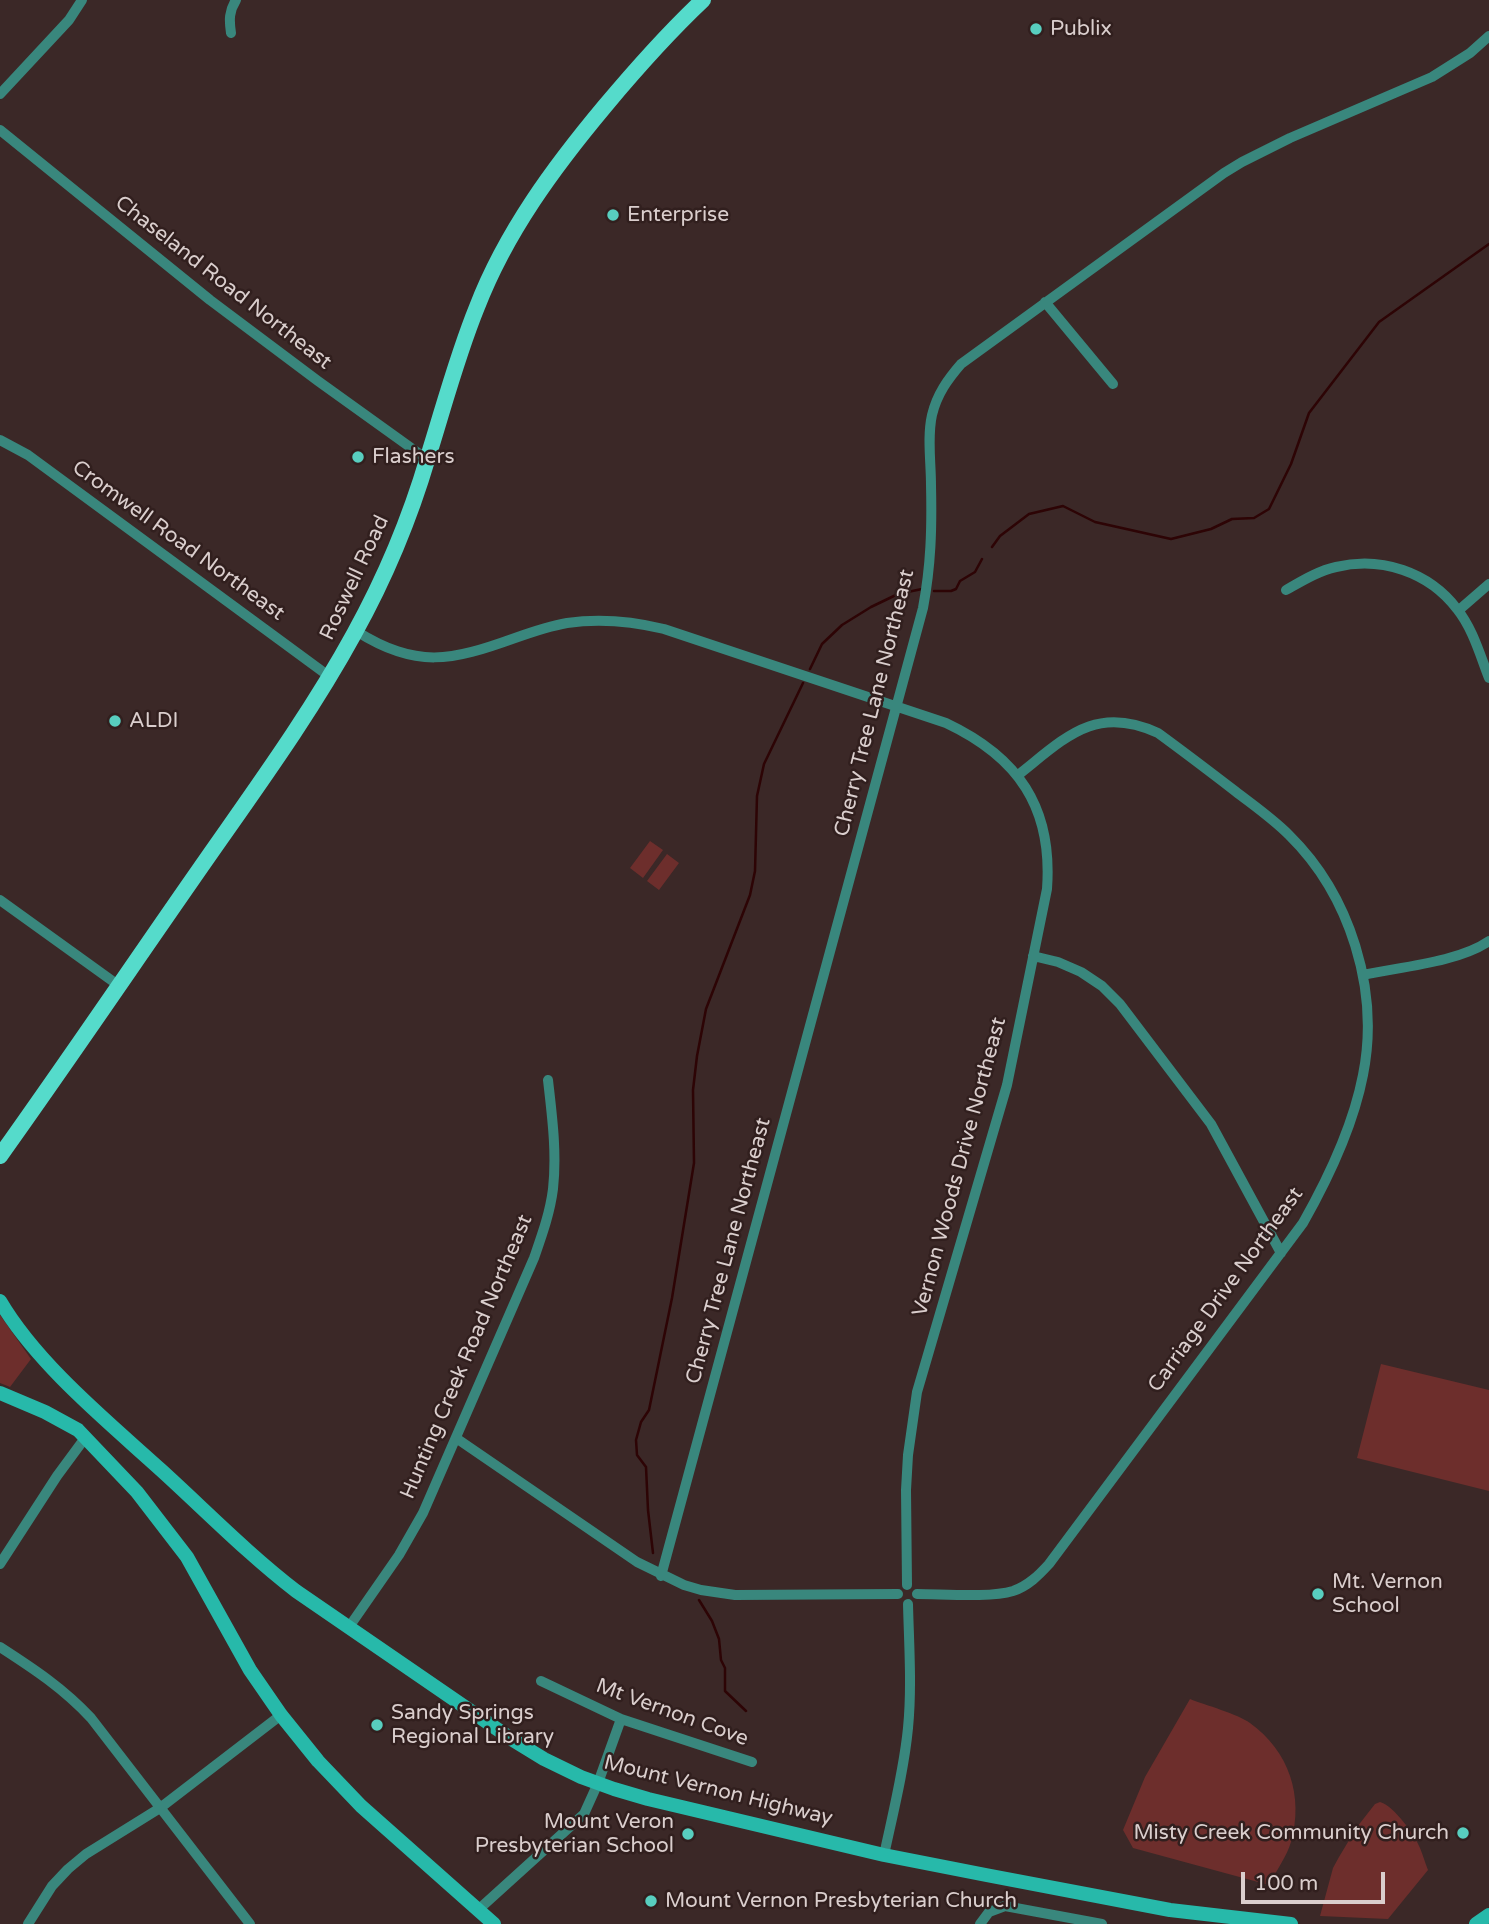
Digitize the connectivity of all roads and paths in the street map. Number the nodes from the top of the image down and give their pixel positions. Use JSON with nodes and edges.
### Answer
{"nodes":[{"id":1,"x":82,"y":0,"type":"edge"},
{"id":2,"x":236,"y":0,"type":"edge"},
{"id":3,"x":703,"y":0,"type":"edge"},
{"id":4,"x":231,"y":33,"type":"dead end"},
{"id":5,"x":1489,"y":36,"type":"edge"},
{"id":6,"x":0,"y":94,"type":"edge"},
{"id":7,"x":0,"y":130,"type":"edge"},
{"id":8,"x":1045,"y":302,"type":"junction"},
{"id":9,"x":1113,"y":384,"type":"dead end"},
{"id":10,"x":0,"y":440,"type":"edge"},
{"id":11,"x":428,"y":460,"type":"junction"},
{"id":12,"x":1489,"y":584,"type":"edge"},
{"id":13,"x":1286,"y":590,"type":"dead end"},
{"id":14,"x":1459,"y":610,"type":"junction"},
{"id":15,"x":356,"y":631,"type":"junction"},
{"id":16,"x":330,"y":677,"type":"junction"},
{"id":17,"x":1489,"y":678,"type":"edge"},
{"id":18,"x":897,"y":705,"type":"junction"},
{"id":19,"x":1018,"y":775,"type":"junction"},
{"id":20,"x":0,"y":900,"type":"edge"},
{"id":21,"x":1489,"y":941,"type":"edge"},
{"id":22,"x":1033,"y":957,"type":"junction"},
{"id":23,"x":1363,"y":975,"type":"junction"},
{"id":24,"x":118,"y":985,"type":"junction"},
{"id":25,"x":548,"y":1080,"type":"dead end"},
{"id":26,"x":0,"y":1156,"type":"edge"},
{"id":27,"x":1281,"y":1253,"type":"junction"},
{"id":28,"x":0,"y":1301,"type":"edge"},
{"id":29,"x":0,"y":1392,"type":"edge"},
{"id":30,"x":85,"y":1438,"type":"junction"},
{"id":31,"x":456,"y":1438,"type":"junction"},
{"id":32,"x":0,"y":1564,"type":"edge"},
{"id":33,"x":662,"y":1576,"type":"junction"},
{"id":34,"x":908,"y":1584,"type":"junction"},
{"id":35,"x":898,"y":1594,"type":"junction"},
{"id":36,"x":917,"y":1594,"type":"junction"},
{"id":37,"x":908,"y":1604,"type":"junction"},
{"id":38,"x":349,"y":1627,"type":"junction"},
{"id":39,"x":0,"y":1647,"type":"edge"},
{"id":40,"x":541,"y":1681,"type":"dead end"},
{"id":41,"x":281,"y":1715,"type":"junction"},
{"id":42,"x":621,"y":1719,"type":"junction"},
{"id":43,"x":752,"y":1762,"type":"dead end"},
{"id":44,"x":598,"y":1783,"type":"junction"},
{"id":45,"x":160,"y":1808,"type":"junction"},
{"id":46,"x":884,"y":1854,"type":"junction"},
{"id":47,"x":478,"y":1910,"type":"junction"},
{"id":48,"x":1489,"y":1915,"type":"edge"},
{"id":49,"x":28,"y":1924,"type":"edge"},
{"id":50,"x":250,"y":1924,"type":"edge"},
{"id":51,"x":494,"y":1924,"type":"edge"},
{"id":52,"x":980,"y":1924,"type":"edge"},
{"id":53,"x":1102,"y":1924,"type":"edge"},
{"id":54,"x":1291,"y":1924,"type":"edge"},
{"id":55,"x":1476,"y":1924,"type":"edge"}],
"edges":[{"from":1,"to":6,"type":"street"},
{"from":2,"to":4,"type":"street"},
{"from":3,"to":11,"type":"main road","name":"Roswell Road"},
{"from":5,"to":8,"type":"street","name":"Cherry Tree Lane Northeast"},
{"from":7,"to":11,"type":"street","name":"Chaseland Road Northeast"},
{"from":8,"to":9,"type":"street"},
{"from":8,"to":18,"type":"street","name":"Cherry Tree Lane Northeast"},
{"from":10,"to":16,"type":"street","name":"Cromwell Road Northeast"},
{"from":11,"to":15,"type":"main road","name":"Roswell Road"},
{"from":12,"to":14,"type":"street"},
{"from":13,"to":14,"type":"street"},
{"from":14,"to":17,"type":"street"},
{"from":15,"to":16,"type":"main road","name":"Roswell Road"},
{"from":15,"to":18,"type":"street","name":"Vernon Woods Drive Northeast"},
{"from":16,"to":24,"type":"main road","name":"Roswell Road"},
{"from":18,"to":19,"type":"street","name":"Vernon Woods Drive Northeast"},
{"from":18,"to":33,"type":"street","name":"Cherry Tree Lane Northeast"},
{"from":19,"to":22,"type":"street","name":"Vernon Woods Drive Northeast"},
{"from":19,"to":23,"type":"street","name":"Carriage Drive Northeast"},
{"from":20,"to":24,"type":"street"},
{"from":21,"to":23,"type":"street"},
{"from":22,"to":27,"type":"street"},
{"from":22,"to":34,"type":"street","name":"Vernon Woods Drive Northeast"},
{"from":23,"to":27,"type":"street","name":"Carriage Drive Northeast"},
{"from":24,"to":26,"type":"main road","name":"Roswell Road"},
{"from":25,"to":31,"type":"street","name":"Hunting Creek Road Northeast"},
{"from":27,"to":36,"type":"street","name":"Carriage Drive Northeast"},
{"from":28,"to":38,"type":"main road","name":"Mount Vernon Highway"},
{"from":29,"to":30,"type":"main road"},
{"from":30,"to":32,"type":"street"},
{"from":30,"to":41,"type":"main road"},
{"from":31,"to":33,"type":"street"},
{"from":31,"to":38,"type":"street","name":"Hunting Creek Road Northeast"},
{"from":33,"to":35,"type":"street"},
{"from":34,"to":35,"type":"street"},
{"from":34,"to":36,"type":"street"},
{"from":35,"to":37,"type":"street"},
{"from":36,"to":37,"type":"street"},
{"from":37,"to":46,"type":"street"},
{"from":38,"to":44,"type":"main road","name":"Mount Vernon Highway"},
{"from":39,"to":45,"type":"street"},
{"from":40,"to":42,"type":"street","name":"Mt Vernon Cove"},
{"from":41,"to":45,"type":"street"},
{"from":41,"to":47,"type":"main road"},
{"from":42,"to":43,"type":"street","name":"Mt Vernon Cove"},
{"from":42,"to":44,"type":"street"},
{"from":44,"to":46,"type":"main road","name":"Mount Vernon Highway"},
{"from":44,"to":47,"type":"street"},
{"from":45,"to":49,"type":"street"},
{"from":45,"to":50,"type":"street"},
{"from":46,"to":54,"type":"main road","name":"Mount Vernon Highway"},
{"from":47,"to":51,"type":"main road"},
{"from":48,"to":55,"type":"main road"},
{"from":52,"to":53,"type":"street"}]}
